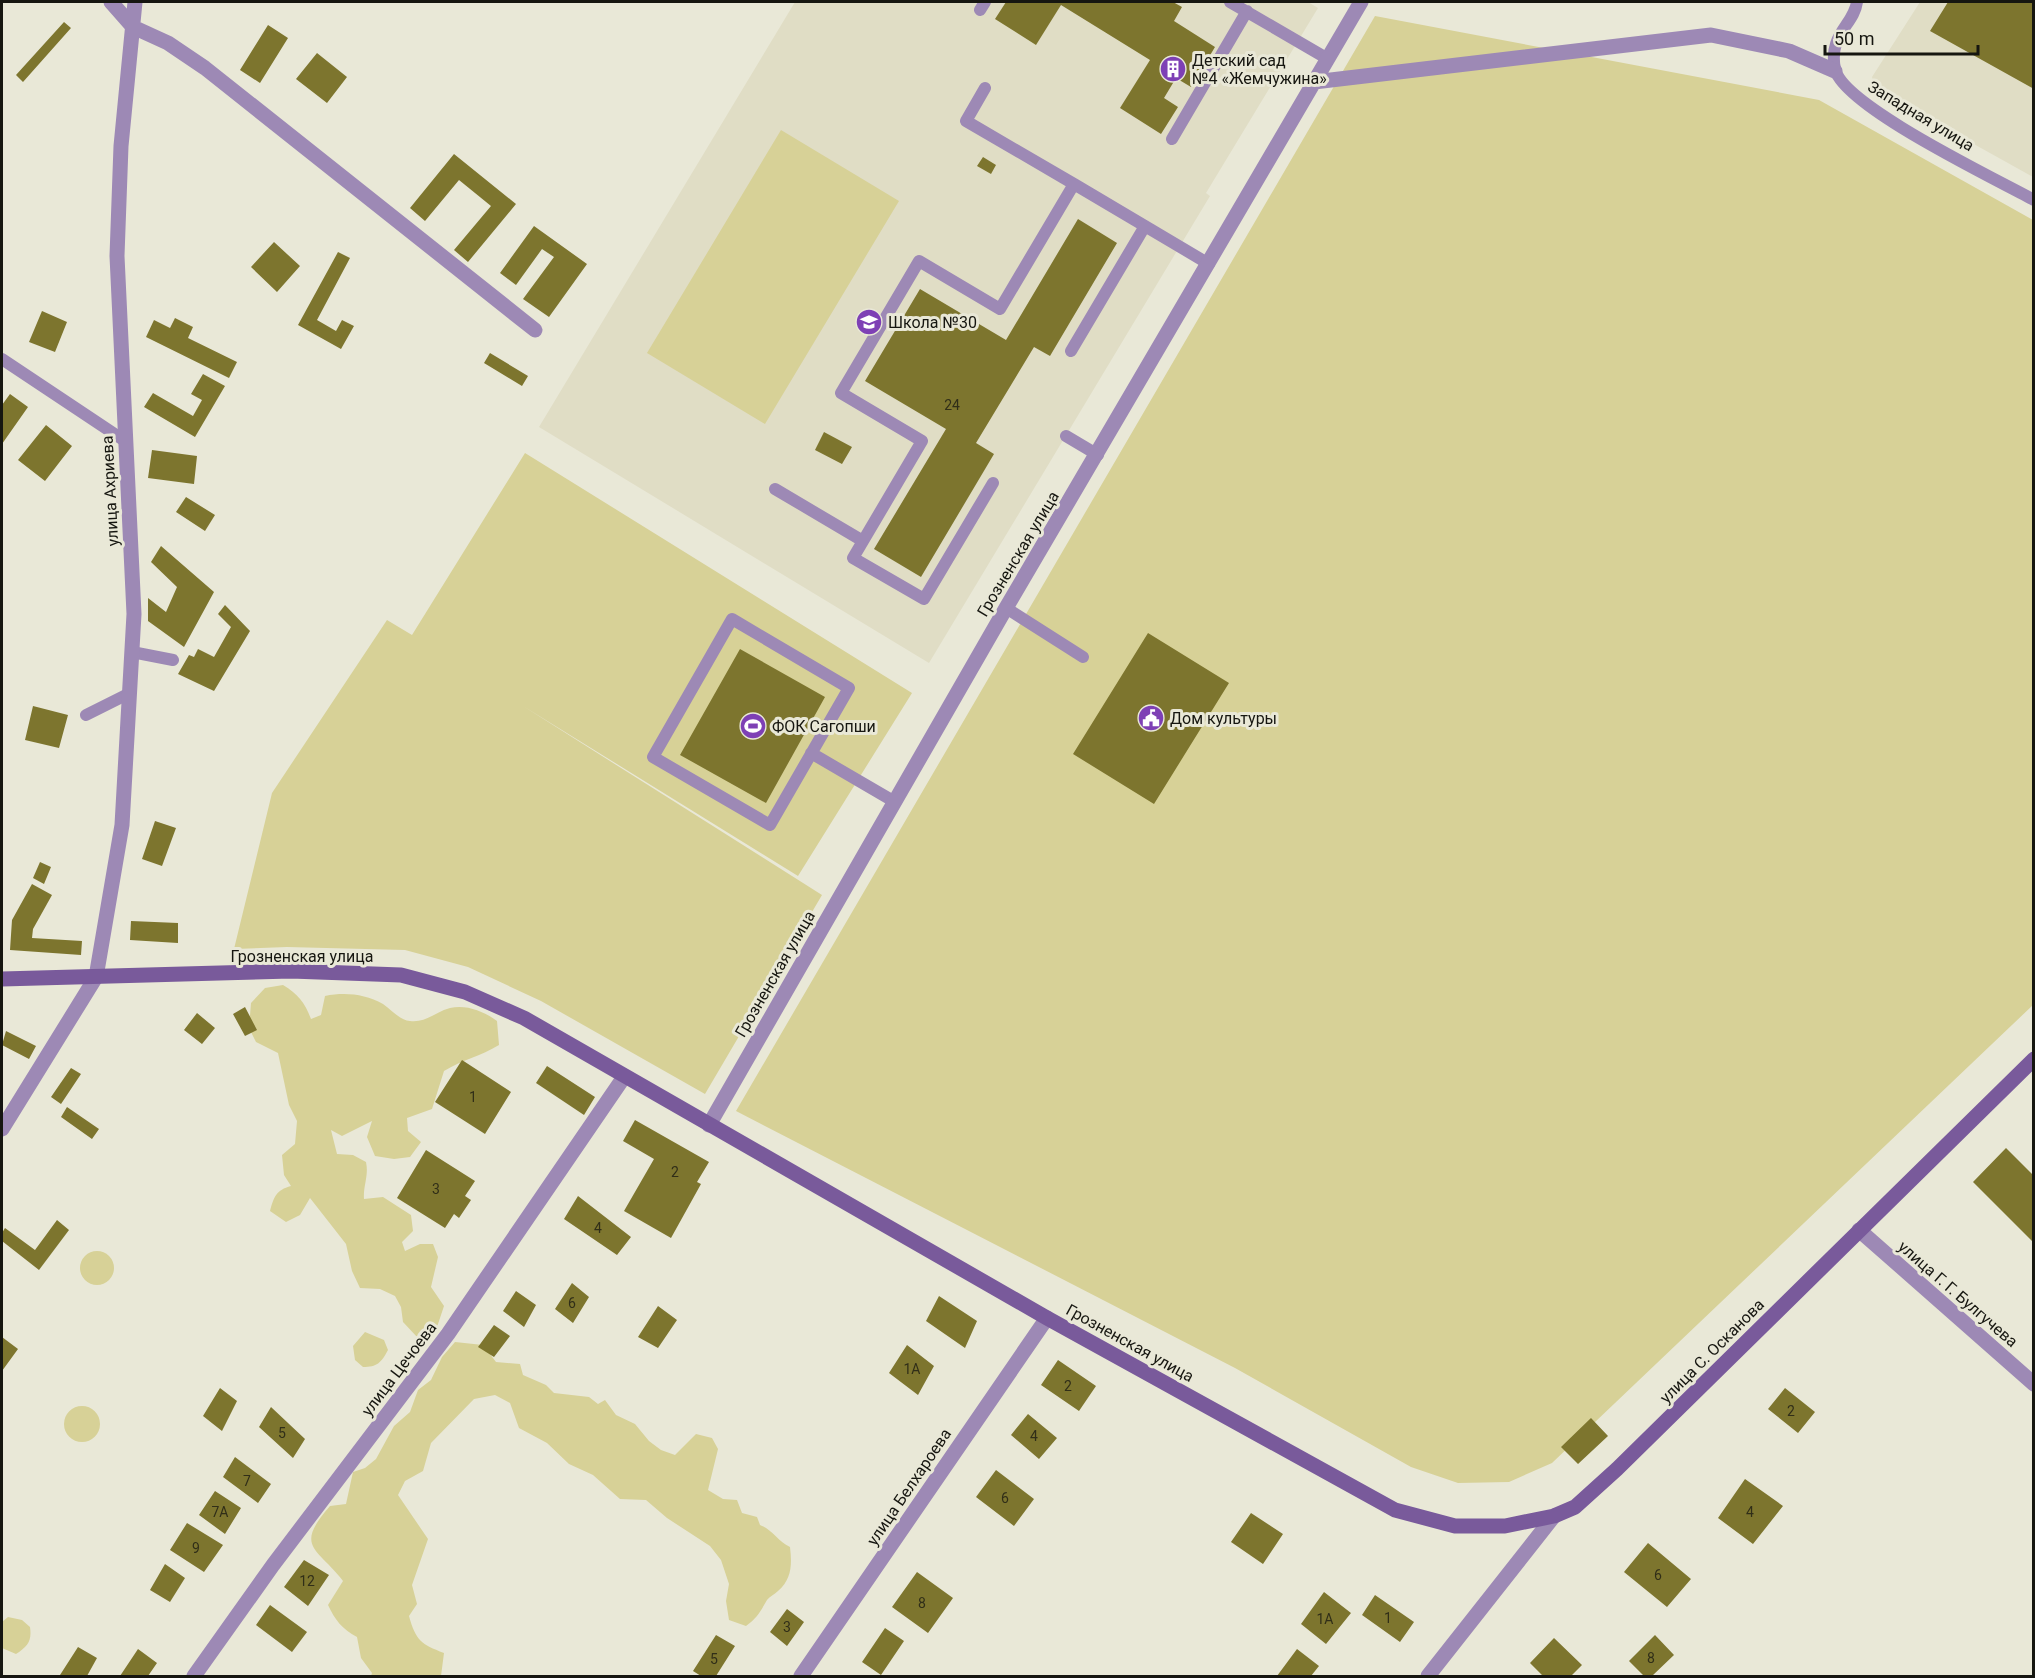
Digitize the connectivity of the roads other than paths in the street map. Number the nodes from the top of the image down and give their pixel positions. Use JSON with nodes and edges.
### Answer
{"nodes":[{"id":1,"x":111,"y":2,"type":"edge"},
{"id":2,"x":135,"y":2,"type":"edge"},
{"id":3,"x":1230,"y":2,"type":"edge"},
{"id":4,"x":1361,"y":2,"type":"edge"},
{"id":5,"x":1858,"y":2,"type":"edge"},
{"id":6,"x":1247,"y":11,"type":"junction"},
{"id":7,"x":133,"y":27,"type":"junction"},
{"id":8,"x":1328,"y":59,"type":"junction"},
{"id":9,"x":1835,"y":71,"type":"junction"},
{"id":10,"x":1314,"y":82,"type":"junction"},
{"id":11,"x":985,"y":88,"type":"dead end"},
{"id":12,"x":1172,"y":139,"type":"dead end"},
{"id":13,"x":1074,"y":184,"type":"junction"},
{"id":14,"x":2034,"y":200,"type":"edge"},
{"id":15,"x":1145,"y":226,"type":"junction"},
{"id":16,"x":1209,"y":264,"type":"junction"},
{"id":17,"x":535,"y":330,"type":"dead end"},
{"id":18,"x":1071,"y":351,"type":"dead end"},
{"id":19,"x":2,"y":359,"type":"edge"},
{"id":20,"x":1066,"y":436,"type":"dead end"},
{"id":21,"x":125,"y":441,"type":"junction"},
{"id":22,"x":1098,"y":455,"type":"junction"},
{"id":23,"x":993,"y":483,"type":"dead end"},
{"id":24,"x":775,"y":489,"type":"dead end"},
{"id":25,"x":863,"y":541,"type":"junction"},
{"id":26,"x":1006,"y":609,"type":"junction"},
{"id":27,"x":132,"y":652,"type":"junction"},
{"id":28,"x":1083,"y":657,"type":"dead end"},
{"id":29,"x":173,"y":660,"type":"dead end"},
{"id":30,"x":130,"y":693,"type":"junction"},
{"id":31,"x":86,"y":715,"type":"dead end"},
{"id":32,"x":811,"y":753,"type":"junction"},
{"id":33,"x":895,"y":802,"type":"junction"},
{"id":34,"x":96,"y":977,"type":"junction"},
{"id":35,"x":2,"y":979,"type":"edge"},
{"id":36,"x":2034,"y":1059,"type":"edge"},
{"id":37,"x":624,"y":1077,"type":"junction"},
{"id":38,"x":709,"y":1125,"type":"junction"},
{"id":39,"x":2,"y":1129,"type":"edge"},
{"id":40,"x":1859,"y":1230,"type":"junction"},
{"id":41,"x":1047,"y":1318,"type":"junction"},
{"id":42,"x":2034,"y":1384,"type":"edge"},
{"id":43,"x":1554,"y":1516,"type":"junction"},
{"id":44,"x":194,"y":1677,"type":"edge"},
{"id":45,"x":801,"y":1677,"type":"edge"},
{"id":46,"x":1428,"y":1677,"type":"edge"}],
"edges":[{"from":1,"to":7,"type":"street"},
{"from":2,"to":7,"type":"street","name":"улица Ахриева"},
{"from":3,"to":6,"type":"lane"},
{"from":4,"to":8,"type":"street","name":"Грозненская улица"},
{"from":5,"to":9,"type":"lane"},
{"from":6,"to":8,"type":"lane"},
{"from":6,"to":12,"type":"lane"},
{"from":7,"to":17,"type":"street"},
{"from":7,"to":21,"type":"street","name":"улица Ахриева"},
{"from":8,"to":10,"type":"street","name":"Грозненская улица"},
{"from":9,"to":10,"type":"street"},
{"from":9,"to":14,"type":"lane","name":"Западная улица"},
{"from":10,"to":16,"type":"street","name":"Грозненская улица"},
{"from":11,"to":13,"type":"lane"},
{"from":13,"to":15,"type":"lane"},
{"from":13,"to":25,"type":"lane"},
{"from":15,"to":16,"type":"lane"},
{"from":15,"to":18,"type":"lane"},
{"from":16,"to":22,"type":"street","name":"Грозненская улица"},
{"from":19,"to":21,"type":"lane"},
{"from":20,"to":22,"type":"lane"},
{"from":21,"to":27,"type":"street","name":"улица Ахриева"},
{"from":22,"to":26,"type":"street","name":"Грозненская улица"},
{"from":23,"to":25,"type":"lane"},
{"from":24,"to":25,"type":"lane"},
{"from":26,"to":28,"type":"lane"},
{"from":26,"to":33,"type":"street","name":"Грозненская улица"},
{"from":27,"to":29,"type":"lane"},
{"from":27,"to":30,"type":"street","name":"улица Ахриева"},
{"from":30,"to":31,"type":"lane"},
{"from":30,"to":34,"type":"street","name":"улица Ахриева"},
{"from":32,"to":32,"type":"lane"},
{"from":32,"to":33,"type":"lane"},
{"from":33,"to":38,"type":"street","name":"Грозненская улица"},
{"from":34,"to":35,"type":"street","name":"Грозненская улица"},
{"from":34,"to":37,"type":"street","name":"Грозненская улица"},
{"from":34,"to":39,"type":"street"},
{"from":36,"to":40,"type":"street","name":"улица С. Осканова"},
{"from":37,"to":38,"type":"street","name":"Грозненская улица"},
{"from":37,"to":44,"type":"street","name":"улица Цечоева"},
{"from":38,"to":41,"type":"street","name":"Грозненская улица"},
{"from":40,"to":42,"type":"street","name":"улица Г. Г. Булгучева"},
{"from":40,"to":43,"type":"street","name":"улица С. Осканова"},
{"from":41,"to":43,"type":"street","name":"Грозненская улица"},
{"from":41,"to":45,"type":"street","name":"улица Белхароева"},
{"from":43,"to":46,"type":"street","name":"улица С. Осканова"}]}
